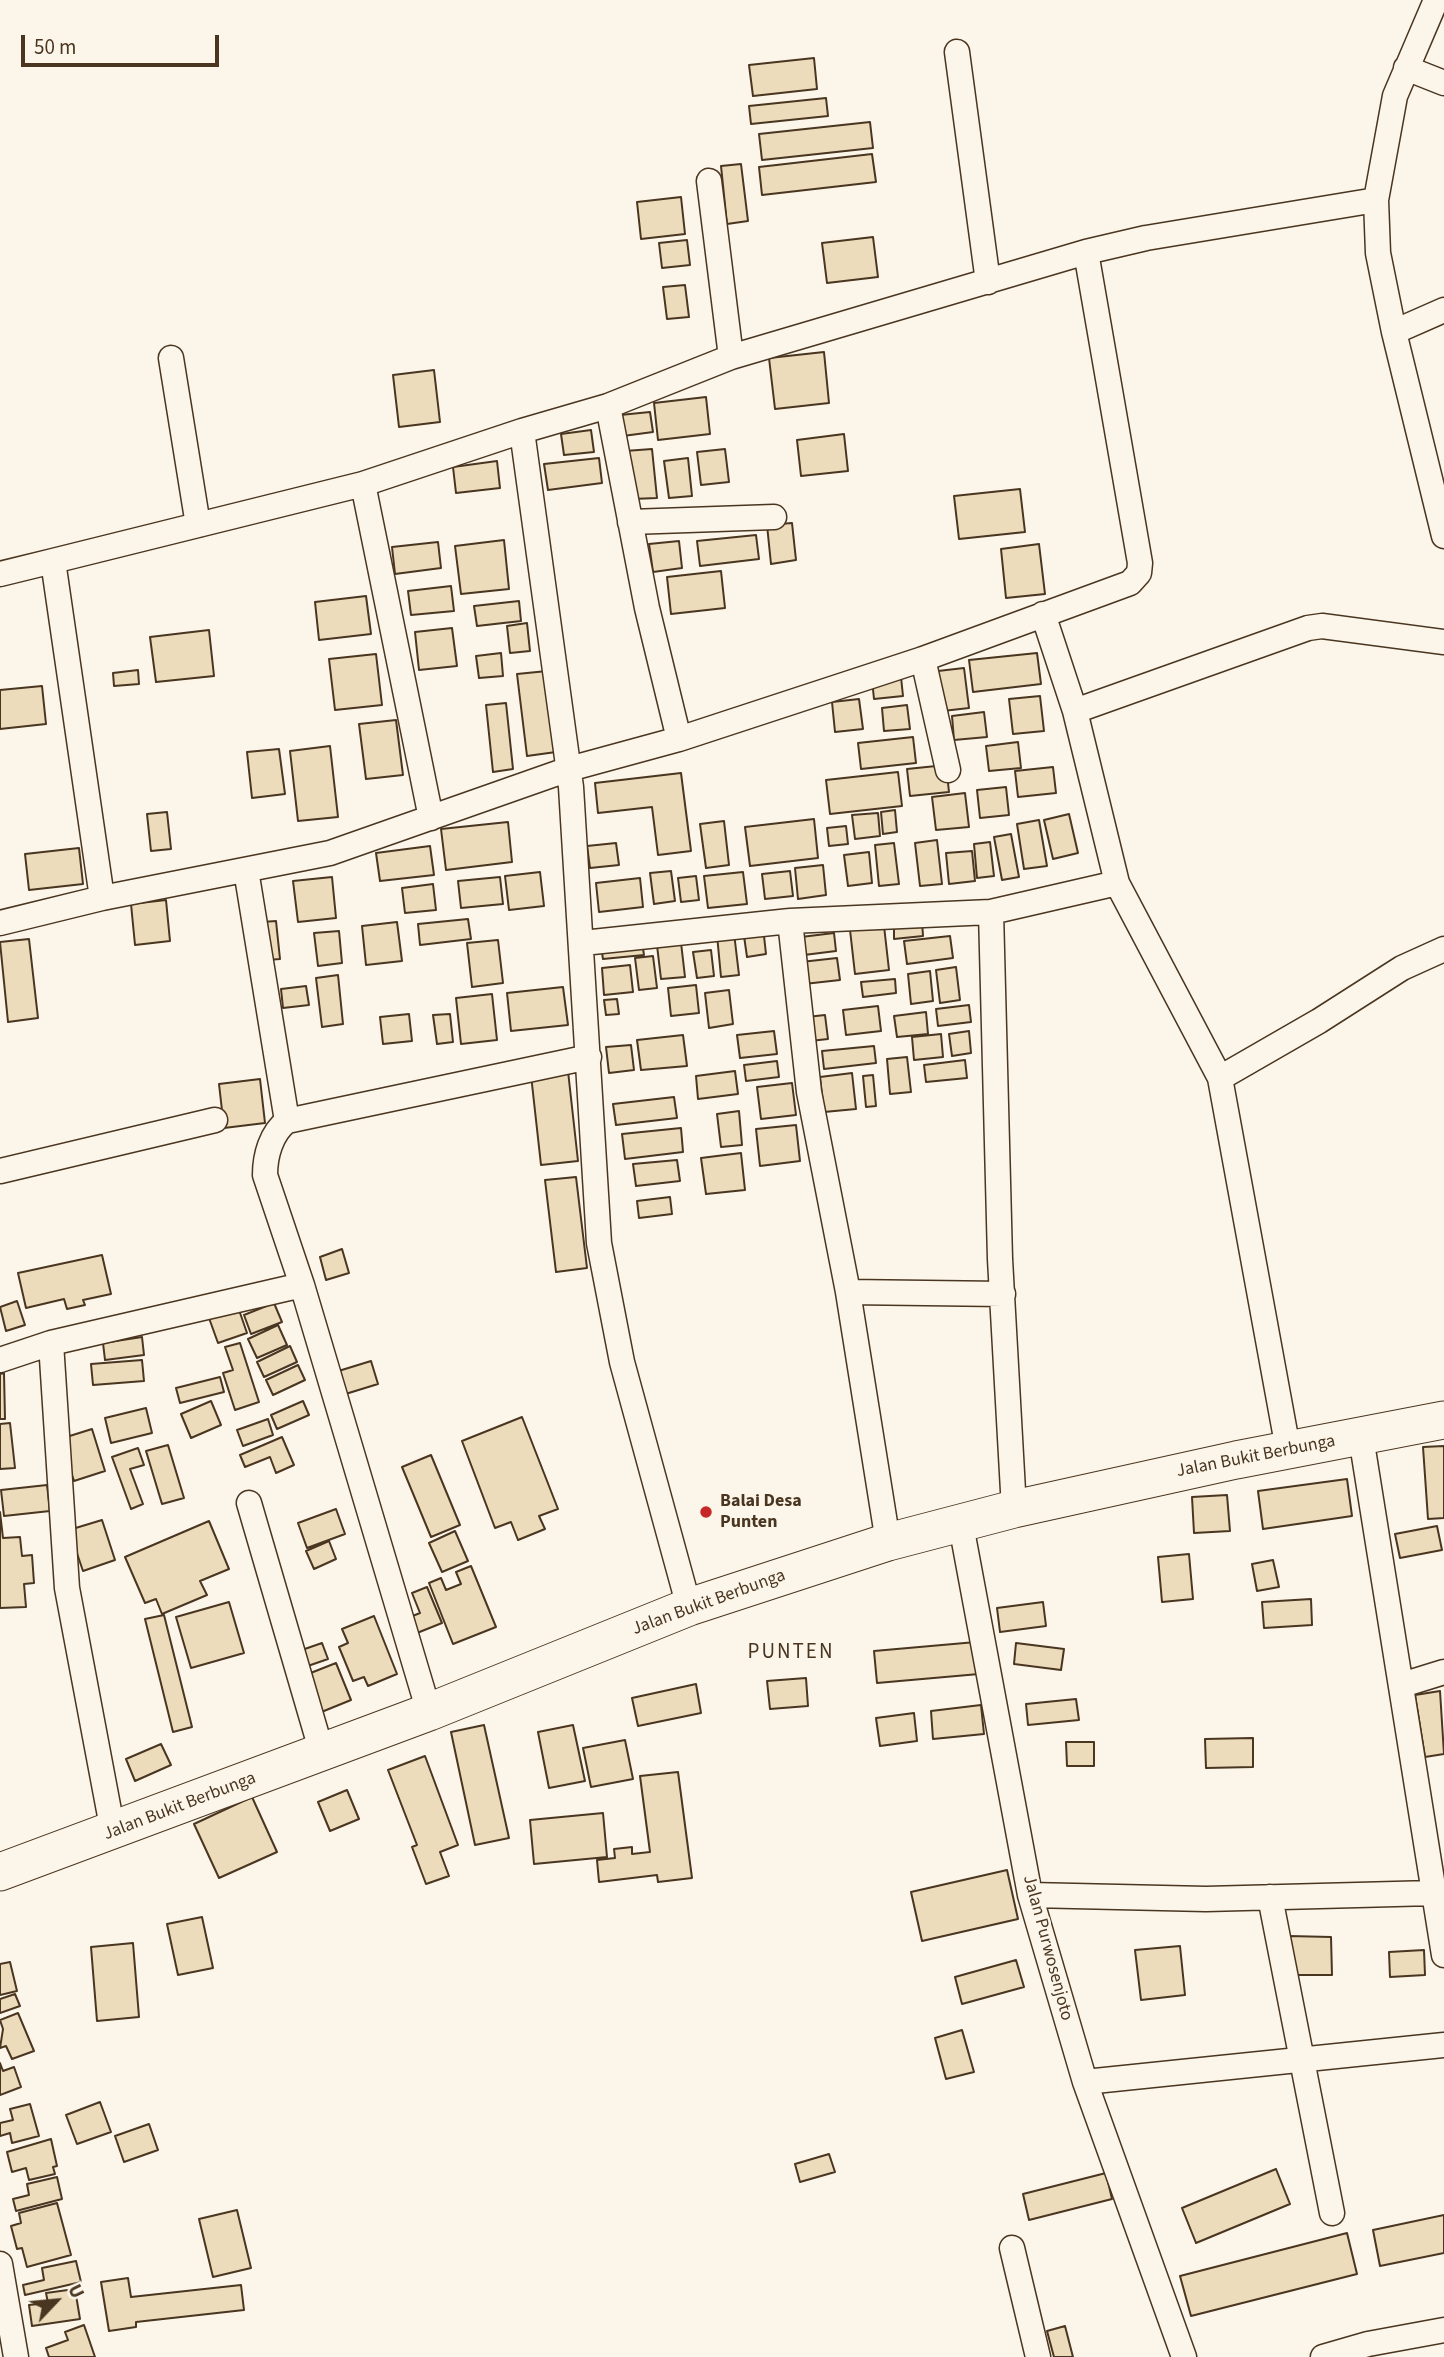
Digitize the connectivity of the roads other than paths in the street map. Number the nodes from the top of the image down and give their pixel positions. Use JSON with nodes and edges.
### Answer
{"nodes":[{"id":1,"x":1436,"y":0,"type":"edge"},
{"id":2,"x":957,"y":52,"type":"dead end"},
{"id":3,"x":1406,"y":68,"type":"junction"},
{"id":4,"x":1444,"y":83,"type":"edge"},
{"id":5,"x":709,"y":181,"type":"dead end"},
{"id":6,"x":1376,"y":200,"type":"junction"},
{"id":7,"x":1086,"y":252,"type":"junction"},
{"id":8,"x":988,"y":282,"type":"junction"},
{"id":9,"x":1444,"y":310,"type":"edge"},
{"id":10,"x":1394,"y":332,"type":"junction"},
{"id":11,"x":731,"y":357,"type":"junction"},
{"id":12,"x":171,"y":358,"type":"dead end"},
{"id":13,"x":608,"y":406,"type":"junction"},
{"id":14,"x":522,"y":431,"type":"junction"},
{"id":15,"x":363,"y":484,"type":"junction"},
{"id":16,"x":1439,"y":503,"type":"edge"},
{"id":17,"x":774,"y":517,"type":"dead end"},
{"id":18,"x":630,"y":522,"type":"junction"},
{"id":19,"x":198,"y":525,"type":"junction"},
{"id":20,"x":1444,"y":536,"type":"edge"},
{"id":21,"x":54,"y":561,"type":"junction"},
{"id":22,"x":0,"y":574,"type":"edge"},
{"id":23,"x":1044,"y":614,"type":"junction"},
{"id":24,"x":1444,"y":642,"type":"edge"},
{"id":25,"x":923,"y":659,"type":"junction"},
{"id":26,"x":1075,"y":711,"type":"junction"},
{"id":27,"x":679,"y":739,"type":"junction"},
{"id":28,"x":569,"y":769,"type":"junction"},
{"id":29,"x":948,"y":770,"type":"dead end"},
{"id":30,"x":431,"y":818,"type":"junction"},
{"id":31,"x":246,"y":870,"type":"junction"},
{"id":32,"x":1117,"y":883,"type":"junction"},
{"id":33,"x":102,"y":898,"type":"junction"},
{"id":34,"x":991,"y":912,"type":"junction"},
{"id":35,"x":790,"y":921,"type":"junction"},
{"id":36,"x":0,"y":923,"type":"edge"},
{"id":37,"x":583,"y":943,"type":"junction"},
{"id":38,"x":1444,"y":949,"type":"edge"},
{"id":39,"x":589,"y":1058,"type":"junction"},
{"id":40,"x":1220,"y":1078,"type":"junction"},
{"id":41,"x":215,"y":1120,"type":"dead end"},
{"id":42,"x":287,"y":1121,"type":"junction"},
{"id":43,"x":0,"y":1171,"type":"edge"},
{"id":44,"x":302,"y":1285,"type":"junction"},
{"id":45,"x":848,"y":1292,"type":"junction"},
{"id":46,"x":1003,"y":1294,"type":"junction"},
{"id":47,"x":51,"y":1343,"type":"junction"},
{"id":48,"x":0,"y":1360,"type":"edge"},
{"id":49,"x":1444,"y":1420,"type":"edge"},
{"id":50,"x":1361,"y":1437,"type":"junction"},
{"id":51,"x":1288,"y":1449,"type":"junction"},
{"id":52,"x":248,"y":1503,"type":"dead end"},
{"id":53,"x":1014,"y":1509,"type":"junction"},
{"id":54,"x":961,"y":1525,"type":"junction"},
{"id":55,"x":888,"y":1542,"type":"junction"},
{"id":56,"x":689,"y":1606,"type":"junction"},
{"id":57,"x":1444,"y":1672,"type":"edge"},
{"id":58,"x":1402,"y":1685,"type":"junction"},
{"id":59,"x":429,"y":1712,"type":"junction"},
{"id":60,"x":322,"y":1753,"type":"junction"},
{"id":61,"x":113,"y":1832,"type":"junction"},
{"id":62,"x":1,"y":1868,"type":"edge"},
{"id":63,"x":1433,"y":1893,"type":"junction"},
{"id":64,"x":1030,"y":1895,"type":"junction"},
{"id":65,"x":1270,"y":1897,"type":"junction"},
{"id":66,"x":1444,"y":1955,"type":"edge"},
{"id":67,"x":1444,"y":2045,"type":"edge"},
{"id":68,"x":1300,"y":2059,"type":"junction"},
{"id":69,"x":1085,"y":2082,"type":"junction"},
{"id":70,"x":1332,"y":2213,"type":"dead end"},
{"id":71,"x":1012,"y":2248,"type":"dead end"},
{"id":72,"x":0,"y":2264,"type":"edge"},
{"id":73,"x":1444,"y":2330,"type":"edge"},
{"id":74,"x":16,"y":2357,"type":"edge"},
{"id":75,"x":1038,"y":2357,"type":"edge"},
{"id":76,"x":1184,"y":2357,"type":"edge"},
{"id":77,"x":1323,"y":2357,"type":"edge"}],
"edges":[{"from":1,"to":3,"type":"street"},
{"from":2,"to":8,"type":"street"},
{"from":3,"to":4,"type":"street"},
{"from":3,"to":6,"type":"street"},
{"from":5,"to":11,"type":"street"},
{"from":6,"to":7,"type":"street"},
{"from":6,"to":10,"type":"street"},
{"from":7,"to":8,"type":"street"},
{"from":7,"to":23,"type":"street"},
{"from":8,"to":11,"type":"street"},
{"from":9,"to":10,"type":"street"},
{"from":10,"to":16,"type":"street"},
{"from":11,"to":13,"type":"street"},
{"from":12,"to":19,"type":"street"},
{"from":13,"to":14,"type":"street"},
{"from":13,"to":18,"type":"street"},
{"from":14,"to":15,"type":"street"},
{"from":14,"to":28,"type":"street"},
{"from":15,"to":19,"type":"street"},
{"from":15,"to":30,"type":"street"},
{"from":16,"to":20,"type":"street"},
{"from":17,"to":18,"type":"street"},
{"from":18,"to":27,"type":"street"},
{"from":19,"to":21,"type":"street"},
{"from":21,"to":22,"type":"street"},
{"from":21,"to":33,"type":"street"},
{"from":23,"to":25,"type":"street"},
{"from":23,"to":26,"type":"street"},
{"from":24,"to":26,"type":"street"},
{"from":25,"to":27,"type":"street"},
{"from":25,"to":29,"type":"street"},
{"from":26,"to":32,"type":"street"},
{"from":27,"to":28,"type":"street"},
{"from":28,"to":30,"type":"street"},
{"from":28,"to":37,"type":"street"},
{"from":30,"to":31,"type":"street"},
{"from":31,"to":33,"type":"street"},
{"from":31,"to":42,"type":"street"},
{"from":32,"to":34,"type":"street"},
{"from":32,"to":40,"type":"street"},
{"from":33,"to":36,"type":"street"},
{"from":34,"to":35,"type":"street"},
{"from":34,"to":46,"type":"street"},
{"from":35,"to":37,"type":"street"},
{"from":35,"to":45,"type":"street"},
{"from":37,"to":39,"type":"street"},
{"from":38,"to":40,"type":"street"},
{"from":39,"to":42,"type":"street"},
{"from":39,"to":56,"type":"street"},
{"from":40,"to":51,"type":"street"},
{"from":41,"to":43,"type":"street"},
{"from":42,"to":44,"type":"street"},
{"from":44,"to":47,"type":"street"},
{"from":44,"to":59,"type":"street"},
{"from":45,"to":46,"type":"street"},
{"from":45,"to":55,"type":"street"},
{"from":46,"to":53,"type":"street"},
{"from":47,"to":48,"type":"street"},
{"from":47,"to":61,"type":"street"},
{"from":49,"to":50,"type":"main road","name":"Jalan Bukit Berbunga"},
{"from":50,"to":51,"type":"main road","name":"Jalan Bukit Berbunga"},
{"from":50,"to":58,"type":"street"},
{"from":51,"to":53,"type":"main road","name":"Jalan Bukit Berbunga"},
{"from":52,"to":60,"type":"street"},
{"from":53,"to":54,"type":"main road","name":"Jalan Bukit Berbunga"},
{"from":54,"to":55,"type":"main road","name":"Jalan Bukit Berbunga"},
{"from":54,"to":64,"type":"street","name":"Jalan Purwosenjoto"},
{"from":55,"to":56,"type":"main road","name":"Jalan Bukit Berbunga"},
{"from":56,"to":59,"type":"main road","name":"Jalan Bukit Berbunga"},
{"from":57,"to":58,"type":"street"},
{"from":58,"to":63,"type":"street"},
{"from":59,"to":60,"type":"main road","name":"Jalan Bukit Berbunga"},
{"from":60,"to":61,"type":"main road","name":"Jalan Bukit Berbunga"},
{"from":61,"to":62,"type":"main road","name":"Jalan Bukit Berbunga"},
{"from":63,"to":65,"type":"street"},
{"from":63,"to":66,"type":"street"},
{"from":64,"to":65,"type":"street"},
{"from":64,"to":69,"type":"street","name":"Jalan Purwosenjoto"},
{"from":65,"to":68,"type":"street"},
{"from":67,"to":68,"type":"street"},
{"from":68,"to":69,"type":"street"},
{"from":68,"to":70,"type":"street"},
{"from":69,"to":76,"type":"street","name":"Jalan Purwosenjoto"},
{"from":71,"to":75,"type":"street"},
{"from":72,"to":74,"type":"street"},
{"from":73,"to":77,"type":"street"}]}
